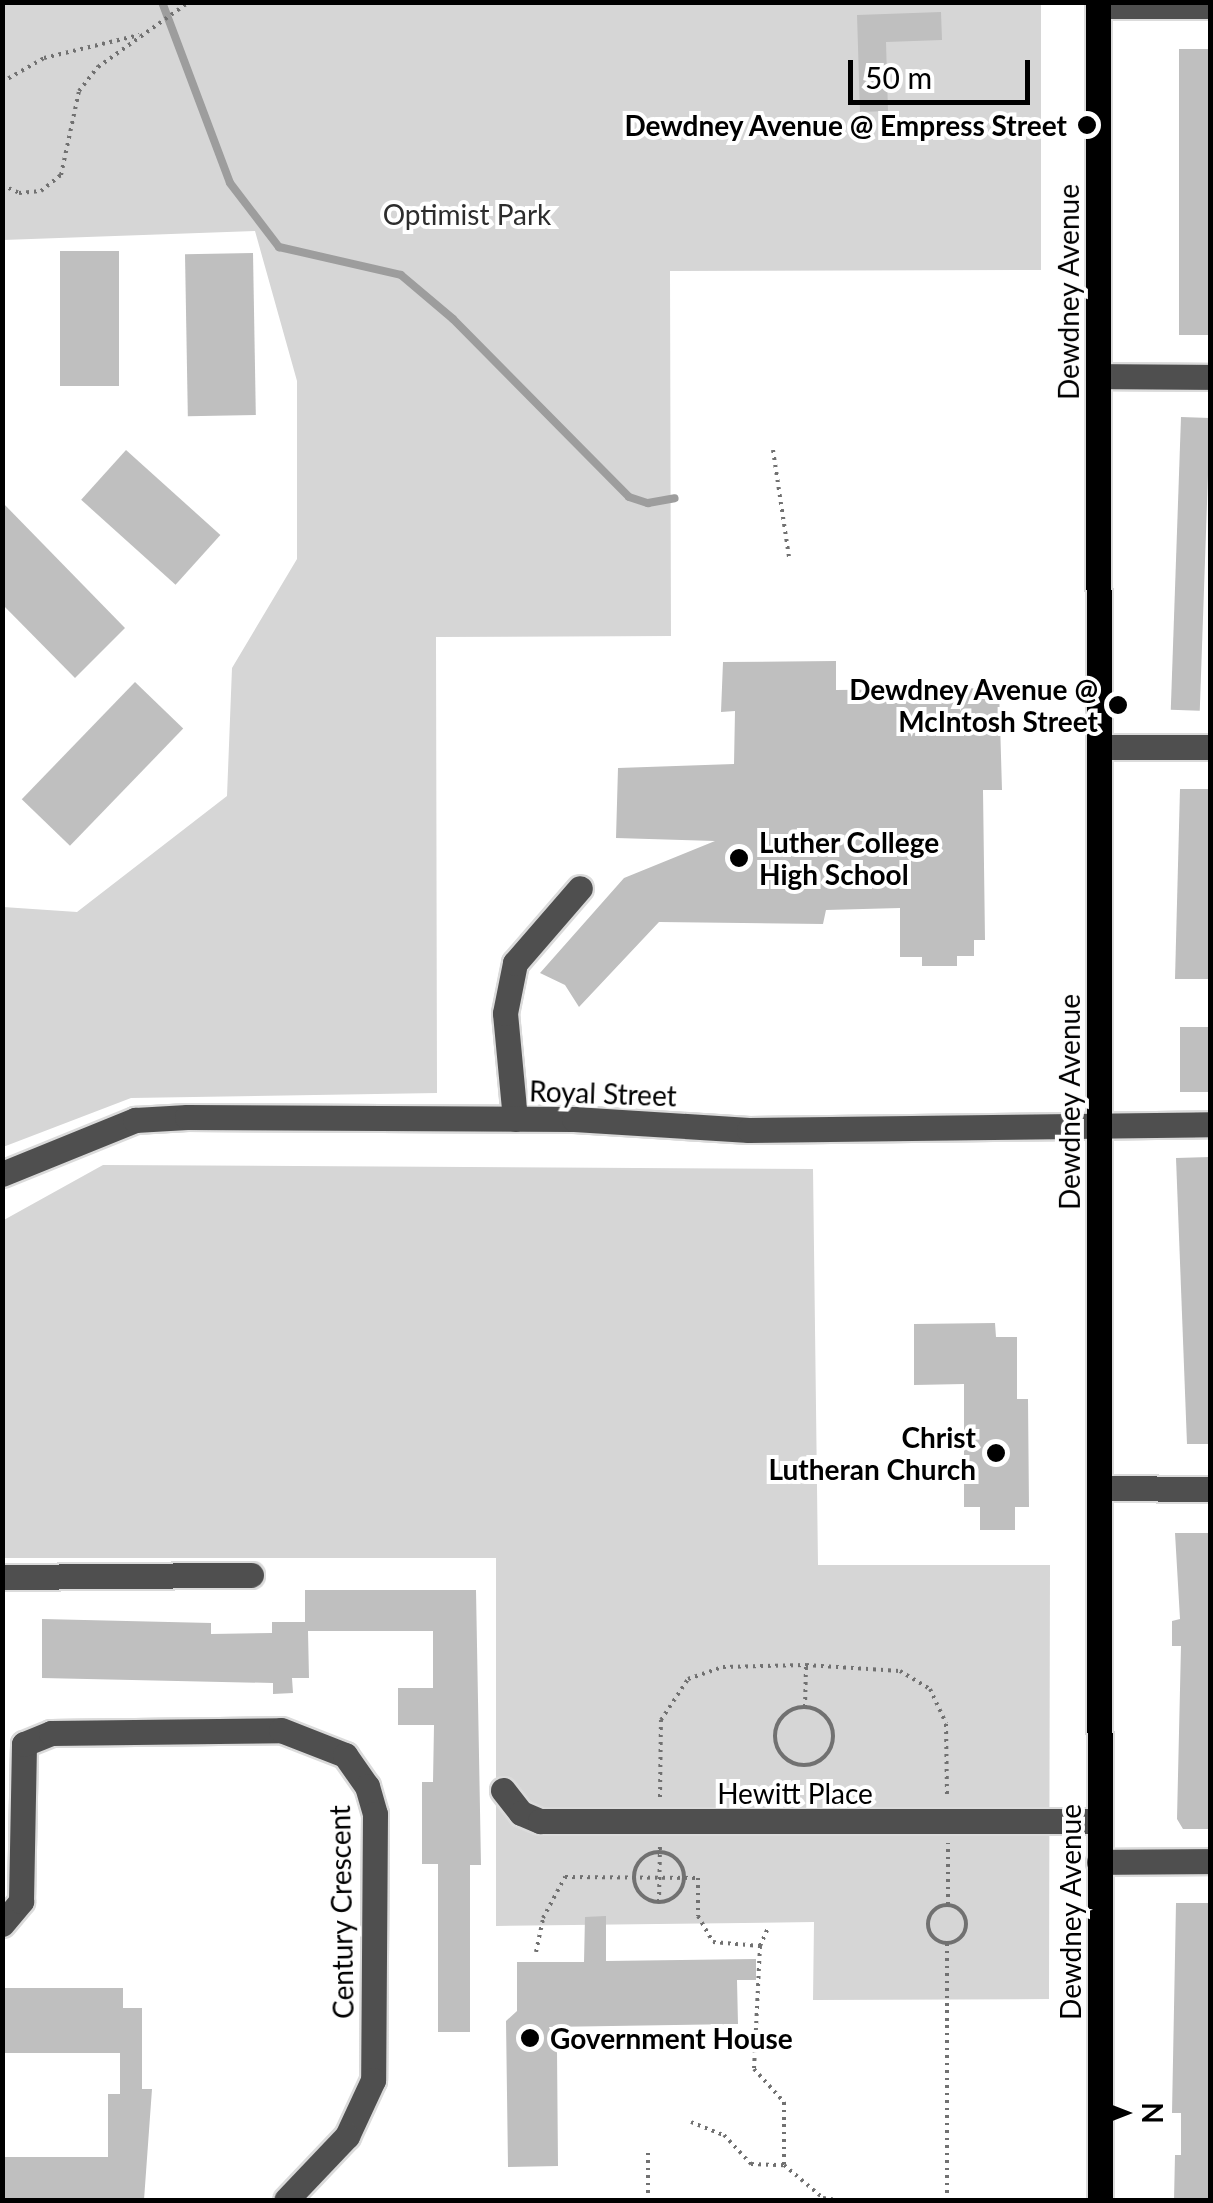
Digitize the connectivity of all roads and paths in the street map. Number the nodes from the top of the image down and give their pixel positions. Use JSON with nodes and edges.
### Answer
{"nodes":[{"id":1,"x":189,"y":2,"type":"edge"},
{"id":2,"x":1098,"y":4,"type":"edge"},
{"id":3,"x":1210,"y":6,"type":"edge"},
{"id":4,"x":143,"y":35,"type":"junction"},
{"id":5,"x":2,"y":82,"type":"edge"},
{"id":6,"x":2,"y":184,"type":"edge"},
{"id":7,"x":1098,"y":376,"type":"junction"},
{"id":8,"x":1210,"y":377,"type":"edge"},
{"id":9,"x":773,"y":450,"type":"dead end"},
{"id":10,"x":789,"y":557,"type":"dead end"},
{"id":11,"x":1099,"y":746,"type":"junction"},
{"id":12,"x":1210,"y":747,"type":"edge"},
{"id":13,"x":580,"y":888,"type":"dead end"},
{"id":14,"x":515,"y":1119,"type":"junction"},
{"id":15,"x":1210,"y":1124,"type":"edge"},
{"id":16,"x":1098,"y":1126,"type":"junction"},
{"id":17,"x":2,"y":1174,"type":"edge"},
{"id":18,"x":1100,"y":1488,"type":"junction"},
{"id":19,"x":1210,"y":1489,"type":"edge"},
{"id":20,"x":251,"y":1576,"type":"dead end"},
{"id":21,"x":2,"y":1577,"type":"edge"},
{"id":22,"x":806,"y":1665,"type":"junction"},
{"id":23,"x":806,"y":1707,"type":"junction"},
{"id":24,"x":503,"y":1790,"type":"dead end"},
{"id":25,"x":1100,"y":1821,"type":"junction"},
{"id":26,"x":660,"y":1822,"type":"junction"},
{"id":27,"x":948,"y":1823,"type":"junction"},
{"id":28,"x":660,"y":1852,"type":"junction"},
{"id":29,"x":1210,"y":1861,"type":"edge"},
{"id":30,"x":1100,"y":1862,"type":"junction"},
{"id":31,"x":634,"y":1877,"type":"junction"},
{"id":32,"x":659,"y":1877,"type":"junction"},
{"id":33,"x":684,"y":1878,"type":"junction"},
{"id":34,"x":659,"y":1902,"type":"junction"},
{"id":35,"x":948,"y":1904,"type":"junction"},
{"id":36,"x":2,"y":1924,"type":"edge"},
{"id":37,"x":769,"y":1926,"type":"dead end"},
{"id":38,"x":947,"y":1943,"type":"junction"},
{"id":39,"x":760,"y":1946,"type":"junction"},
{"id":40,"x":536,"y":1952,"type":"dead end"},
{"id":41,"x":691,"y":2122,"type":"dead end"},
{"id":42,"x":648,"y":2151,"type":"dead end"},
{"id":43,"x":784,"y":2165,"type":"junction"},
{"id":44,"x":286,"y":2200,"type":"edge"},
{"id":45,"x":648,"y":2200,"type":"edge"},
{"id":46,"x":838,"y":2200,"type":"edge"},
{"id":47,"x":947,"y":2200,"type":"edge"},
{"id":48,"x":1100,"y":2200,"type":"edge"}],
"edges":[{"from":1,"to":4,"type":"path"},
{"from":2,"to":3,"type":"street"},
{"from":2,"to":7,"type":"main road","name":"Dewdney Avenue"},
{"from":4,"to":5,"type":"path"},
{"from":4,"to":6,"type":"path"},
{"from":7,"to":8,"type":"street"},
{"from":7,"to":11,"type":"main road","name":"Dewdney Avenue"},
{"from":9,"to":10,"type":"path"},
{"from":11,"to":12,"type":"street"},
{"from":11,"to":16,"type":"main road","name":"Dewdney Avenue"},
{"from":13,"to":14,"type":"street"},
{"from":14,"to":16,"type":"street","name":"Royal Street"},
{"from":14,"to":17,"type":"street","name":"Royal Street"},
{"from":15,"to":16,"type":"street","name":"Royal Street"},
{"from":16,"to":18,"type":"main road","name":"Dewdney Avenue"},
{"from":18,"to":19,"type":"street"},
{"from":18,"to":25,"type":"main road","name":"Dewdney Avenue"},
{"from":20,"to":21,"type":"street"},
{"from":22,"to":23,"type":"path"},
{"from":22,"to":26,"type":"path"},
{"from":22,"to":27,"type":"path"},
{"from":23,"to":23,"type":"path"},
{"from":24,"to":26,"type":"street","name":"Hewitt Place"},
{"from":25,"to":27,"type":"street","name":"Hewitt Place"},
{"from":25,"to":30,"type":"main road","name":"Dewdney Avenue"},
{"from":26,"to":27,"type":"street","name":"Hewitt Place"},
{"from":26,"to":28,"type":"path"},
{"from":27,"to":35,"type":"path"},
{"from":28,"to":31,"type":"path"},
{"from":28,"to":32,"type":"path"},
{"from":28,"to":33,"type":"path"},
{"from":29,"to":30,"type":"street"},
{"from":30,"to":48,"type":"main road","name":"Dewdney Avenue"},
{"from":31,"to":32,"type":"path"},
{"from":31,"to":34,"type":"path"},
{"from":31,"to":40,"type":"path"},
{"from":32,"to":33,"type":"path"},
{"from":32,"to":34,"type":"path"},
{"from":33,"to":34,"type":"path"},
{"from":33,"to":39,"type":"path"},
{"from":35,"to":38,"type":"path"},
{"from":35,"to":38,"type":"path"},
{"from":36,"to":44,"type":"street","name":"Century Crescent"},
{"from":37,"to":39,"type":"path"},
{"from":38,"to":47,"type":"path"},
{"from":39,"to":43,"type":"path"},
{"from":41,"to":43,"type":"path"},
{"from":42,"to":45,"type":"path"},
{"from":43,"to":46,"type":"path"}]}
